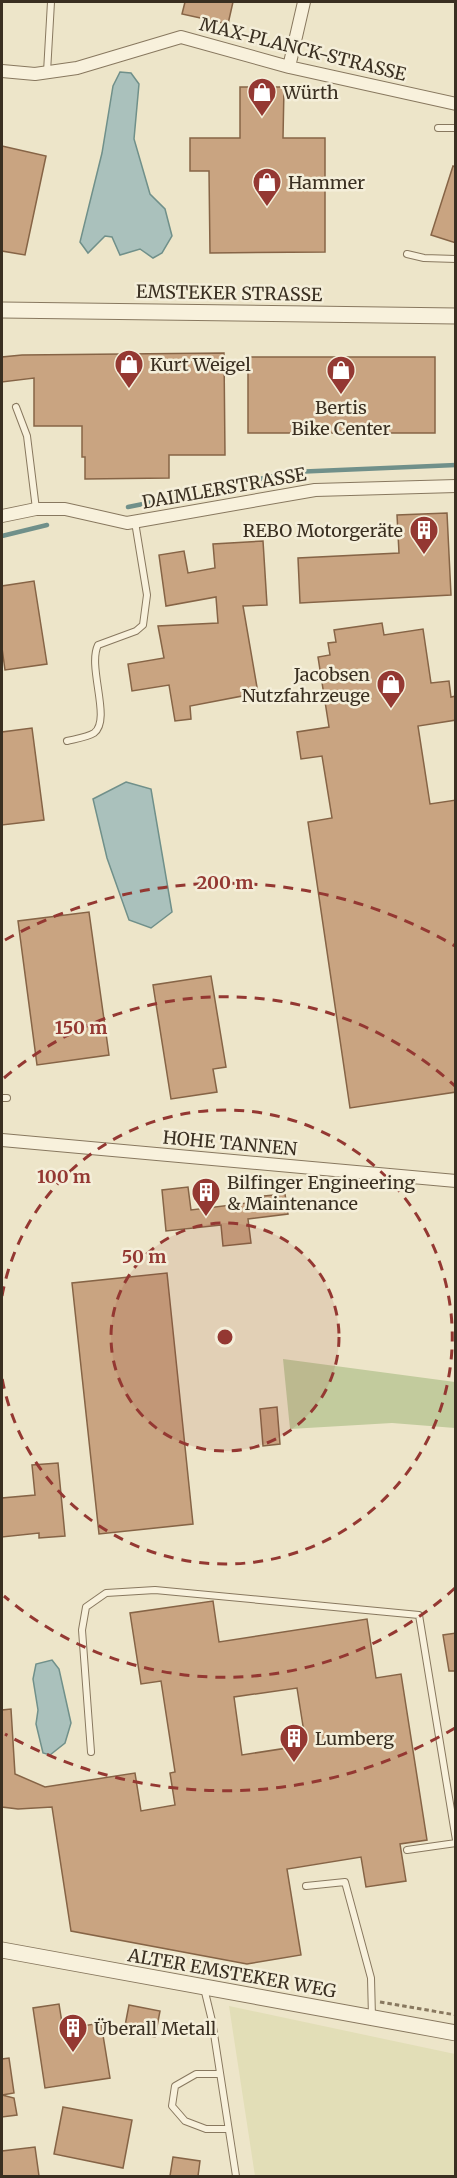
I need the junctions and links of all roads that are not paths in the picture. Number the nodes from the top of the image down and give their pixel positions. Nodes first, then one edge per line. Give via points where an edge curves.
1 (51, 2) edge
2 (304, 2) edge
3 (289, 67) junction
4 (2, 71) edge
5 (47, 73) junction
6 (456, 104) edge
7 (438, 128) dead end
8 (456, 128) edge
9 (407, 254) dead end
10 (456, 259) edge
11 (2, 310) edge
12 (456, 316) edge
13 (16, 407) dead end
14 (456, 486) edge
15 (36, 509) junction
16 (2, 516) edge
17 (135, 522) junction
18 (67, 741) dead end
19 (2, 1140) edge
20 (456, 1181) edge
21 (91, 1752) dead end
22 (454, 1818) edge
23 (456, 1842) edge
24 (407, 1850) dead end
25 (306, 1886) dead end
26 (2, 1950) edge
27 (204, 1988) junction
28 (372, 2018) junction
29 (456, 2033) edge
30 (220, 2074) junction
31 (228, 2129) junction
32 (236, 2176) edge

1 - 5 lane
2 - 3 street
3 - 5 street, MAX-PLANCK-STRASSE via 181,37
3 - 6 street, MAX-PLANCK-STRASSE
4 - 5 street, MAX-PLANCK-STRASSE
7 - 8 lane
9 - 10 lane
11 - 12 street, EMSTEKER STRASSE
13 - 15 lane via 27,436
14 - 17 street, DAIMLERSTRASSE via 315,490
15 - 16 street, DAIMLERSTRASSE
15 - 17 street, DAIMLERSTRASSE via 64,508
17 - 18 lane via 147,596 143,625 98,645 94,652 100,725 94,733
19 - 20 street, HOHE TANNEN
21 - 22 lane via 82,1630 86,1606 106,1593 155,1590 419,1615
22 - 23 lane
23 - 24 lane
25 - 28 lane via 345,1882 371,1978
26 - 27 street, ALTER EMSTEKER WEG
27 - 28 street, ALTER EMSTEKER WEG
27 - 30 lane
28 - 29 street, ALTER EMSTEKER WEG
30 - 31 lane
30 - 31 lane via 196,2074 175,2086 172,2106 185,2121 207,2129
31 - 32 lane

